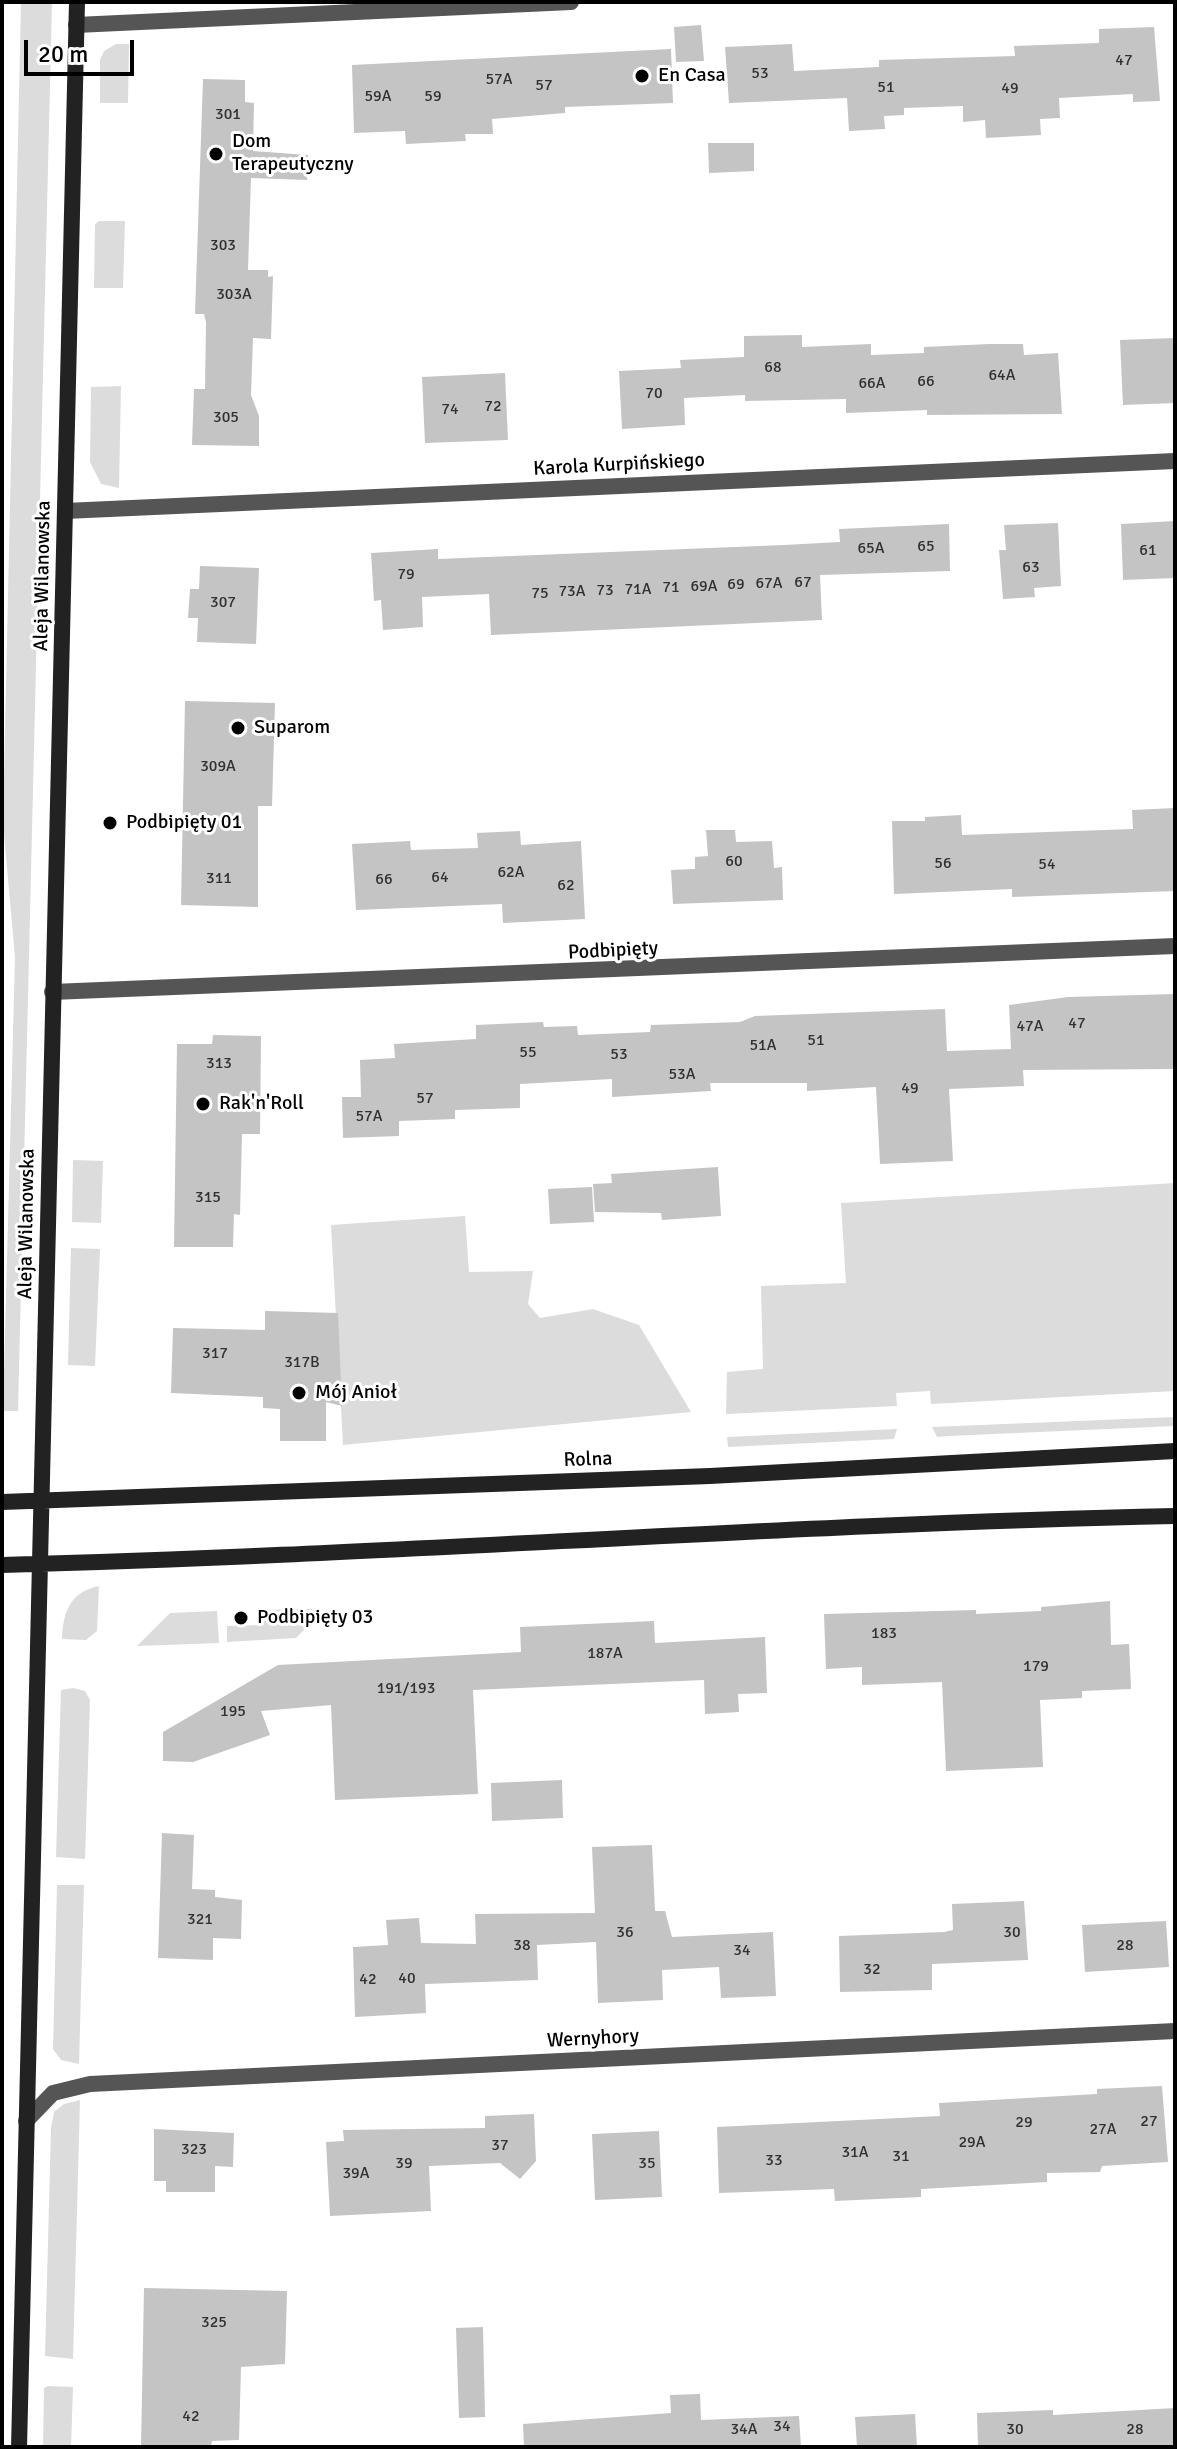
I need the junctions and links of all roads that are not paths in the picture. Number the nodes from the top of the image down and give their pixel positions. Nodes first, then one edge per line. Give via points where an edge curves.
1 (77, 2) edge
2 (571, 2) edge
3 (76, 25) junction
4 (1175, 461) edge
5 (65, 511) junction
6 (1175, 946) edge
7 (52, 992) junction
8 (1175, 1451) edge
9 (42, 1501) junction
10 (2, 1502) edge
11 (1175, 1516) edge
12 (41, 1564) junction
13 (2, 1565) edge
14 (1175, 2031) edge
15 (26, 2121) junction
16 (19, 2447) edge

1 - 3 main road, Aleja Wilanowska
2 - 3 street
3 - 5 main road, Aleja Wilanowska
4 - 5 street, Karola Kurpińskiego
5 - 7 main road, Aleja Wilanowska
6 - 7 street, Podbipięty
7 - 9 main road, Aleja Wilanowska
8 - 9 main road, Rolna via 710,1476
9 - 10 main road, Rolna
9 - 12 main road, Aleja Wilanowska
11 - 12 main road via 970,1520
12 - 13 main road
12 - 15 main road, Aleja Wilanowska
14 - 15 street, Wernyhory via 90,2084 53,2093
15 - 16 main road, Aleja Wilanowska

